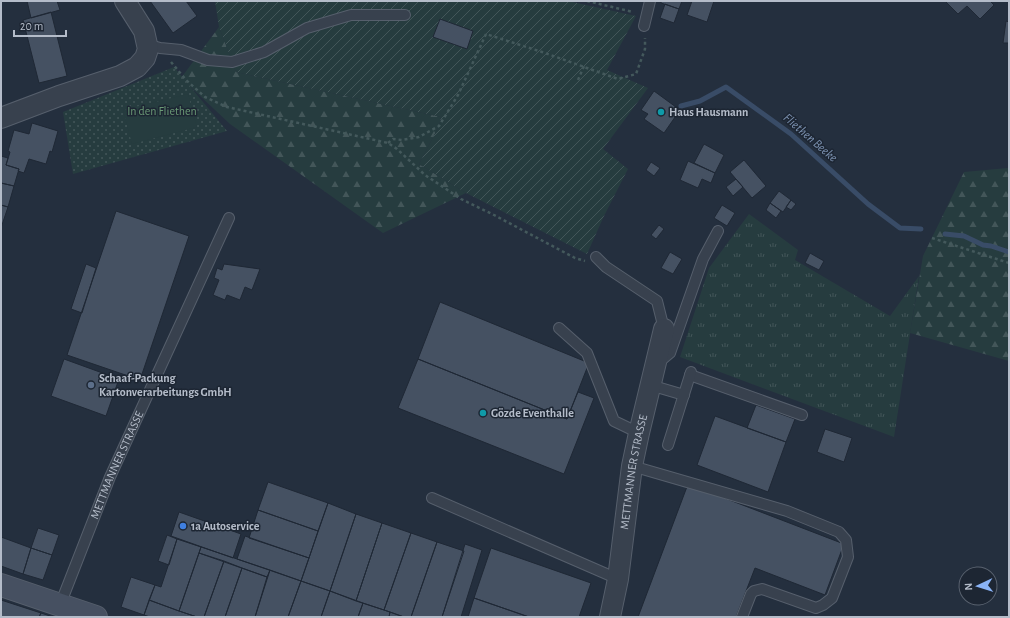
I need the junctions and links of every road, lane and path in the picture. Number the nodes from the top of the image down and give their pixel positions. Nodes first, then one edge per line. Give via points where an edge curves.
1 (125, 1) edge
2 (587, 1) edge
3 (650, 1) edge
4 (405, 16) dead end
5 (645, 20) junction
6 (153, 46) junction
7 (584, 66) junction
8 (578, 80) dead end
9 (1, 118) edge
10 (388, 143) junction
11 (229, 218) dead end
12 (718, 231) dead end
13 (932, 238) dead end
14 (596, 257) joint
15 (1009, 263) edge
16 (559, 328) dead end
17 (664, 329) joint
18 (653, 375) junction
19 (684, 395) junction
20 (802, 415) dead end
21 (639, 433) junction
22 (668, 445) dead end
23 (632, 466) junction
24 (432, 498) dead end
25 (618, 579) junction
26 (1, 585) edge
27 (60, 605) junction
28 (96, 617) edge
29 (610, 617) edge
30 (742, 617) edge

1 - 6 street
2 - 5 path
3 - 5 lane
4 - 6 lane via 351,16 307,28 264,52 232,62 208,60 181,50
5 - 7 path via 645,49 636,74 618,79
6 - 9 street via 148,49 145,58 137,67 120,76
6 - 10 path via 205,98 227,107
7 - 8 path
7 - 10 path via 486,34 458,95 439,126 419,137 393,139
10 - 14 path via 425,175 461,199 575,258 585,261
11 - 27 lane, METTMANNER STRASSE via 110,477
12 - 18 lane via 703,259 670,353
13 - 15 path
14 - 17 lane via 606,267 657,301
16 - 21 lane via 587,353 614,421
17 - 18 street, METTMANNER STRASSE
18 - 19 lane
18 - 21 street, METTMANNER STRASSE
19 - 20 lane via 690,374
19 - 22 lane
21 - 23 street, METTMANNER STRASSE
23 - 25 street, METTMANNER STRASSE
23 - 30 lane via 786,510 839,532 846,540 848,557 832,598 823,606 816,608 762,589 754,590
24 - 25 lane
25 - 29 street, METTMANNER STRASSE
26 - 27 street
27 - 28 street

